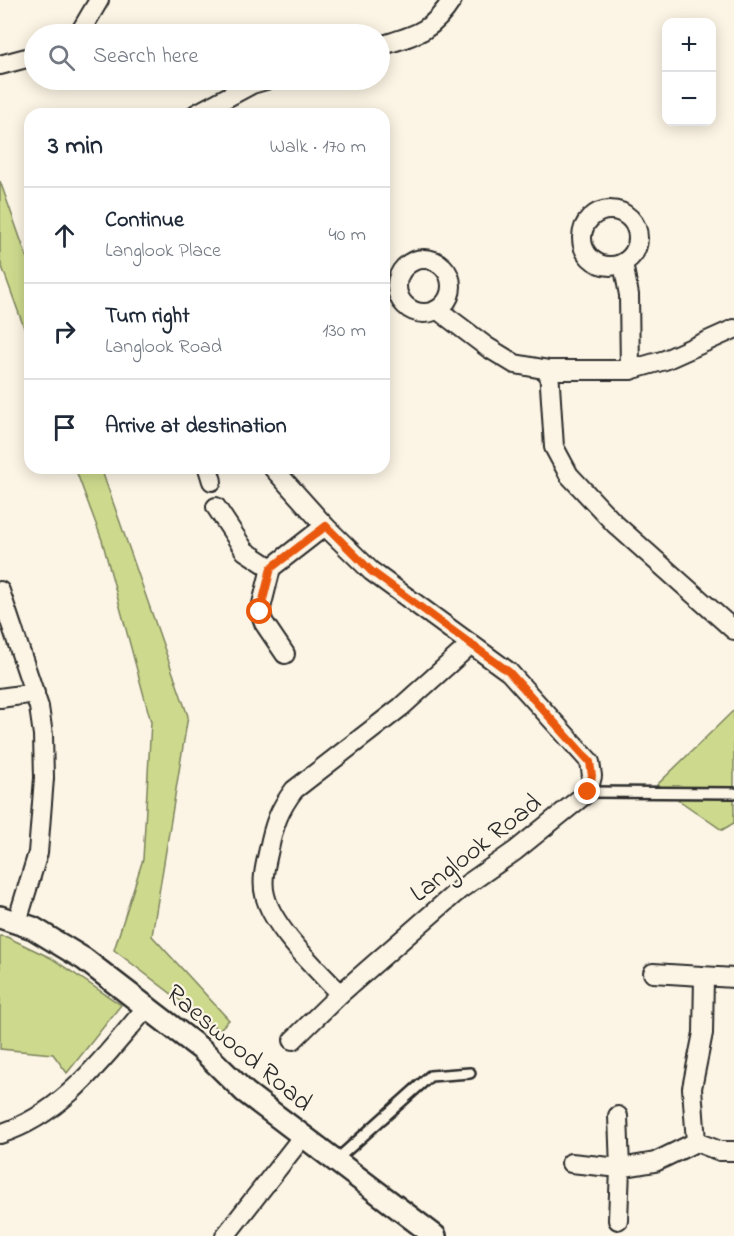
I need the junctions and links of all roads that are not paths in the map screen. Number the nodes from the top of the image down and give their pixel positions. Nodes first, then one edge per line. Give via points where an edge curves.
1 (99, 0) edge
2 (452, 0) edge
3 (85, 24) edge
4 (390, 43) edge
5 (24, 59) edge
6 (0, 65) edge
7 (241, 90) edge
8 (207, 108) edge
9 (623, 263) dead end
10 (438, 310) dead end
11 (734, 328) edge
12 (549, 370) junction
13 (630, 370) junction
14 (278, 474) edge
15 (216, 507) dead end
16 (326, 526) junction
17 (271, 568) junction
18 (0, 591) edge
19 (734, 630) edge
20 (471, 644) junction
21 (285, 654) dead end
22 (35, 693) junction
23 (0, 698) edge
24 (588, 792) junction
25 (734, 793) edge
26 (8, 920) edge
27 (653, 973) dead end
28 (704, 977) junction
29 (734, 978) edge
30 (340, 994) junction
31 (148, 1006) junction
32 (293, 1040) dead end
33 (470, 1073) dead end
34 (618, 1116) dead end
35 (0, 1134) edge
36 (303, 1136) junction
37 (696, 1142) junction
38 (734, 1151) edge
39 (334, 1161) junction
40 (571, 1163) dead end
41 (620, 1168) junction
42 (618, 1220) dead end
43 (225, 1236) edge
44 (435, 1236) edge

1 - 3 street
2 - 4 street via 440,18 418,34
5 - 6 street
7 - 8 street
9 - 13 street via 629,295
10 - 12 street via 515,364
11 - 13 street via 665,360
12 - 13 street
12 - 19 street via 554,447 569,475 615,524
14 - 16 street
15 - 17 street via 245,551
16 - 17 street
16 - 20 street via 371,571
17 - 21 street via 260,612
18 - 22 street
20 - 24 street via 509,672 590,762
20 - 30 street via 401,707 294,790 274,825 264,871 264,894 292,941
22 - 23 street
22 - 26 street via 43,735 38,853
24 - 25 lane
24 - 30 street, Langlook Road via 459,890
26 - 31 street, Raeswood Road via 51,937
27 - 28 street
28 - 29 street
28 - 37 street via 702,1033 692,1088
30 - 32 street, Langlook Road
31 - 35 street via 74,1092 20,1128
31 - 36 street, Raeswood Road via 245,1092
33 - 39 lane via 430,1076
34 - 41 street
36 - 39 street, Raeswood Road
36 - 43 street
37 - 38 street via 720,1151
37 - 41 street via 655,1162
39 - 44 street, Raeswood Road
40 - 41 street
41 - 42 street

